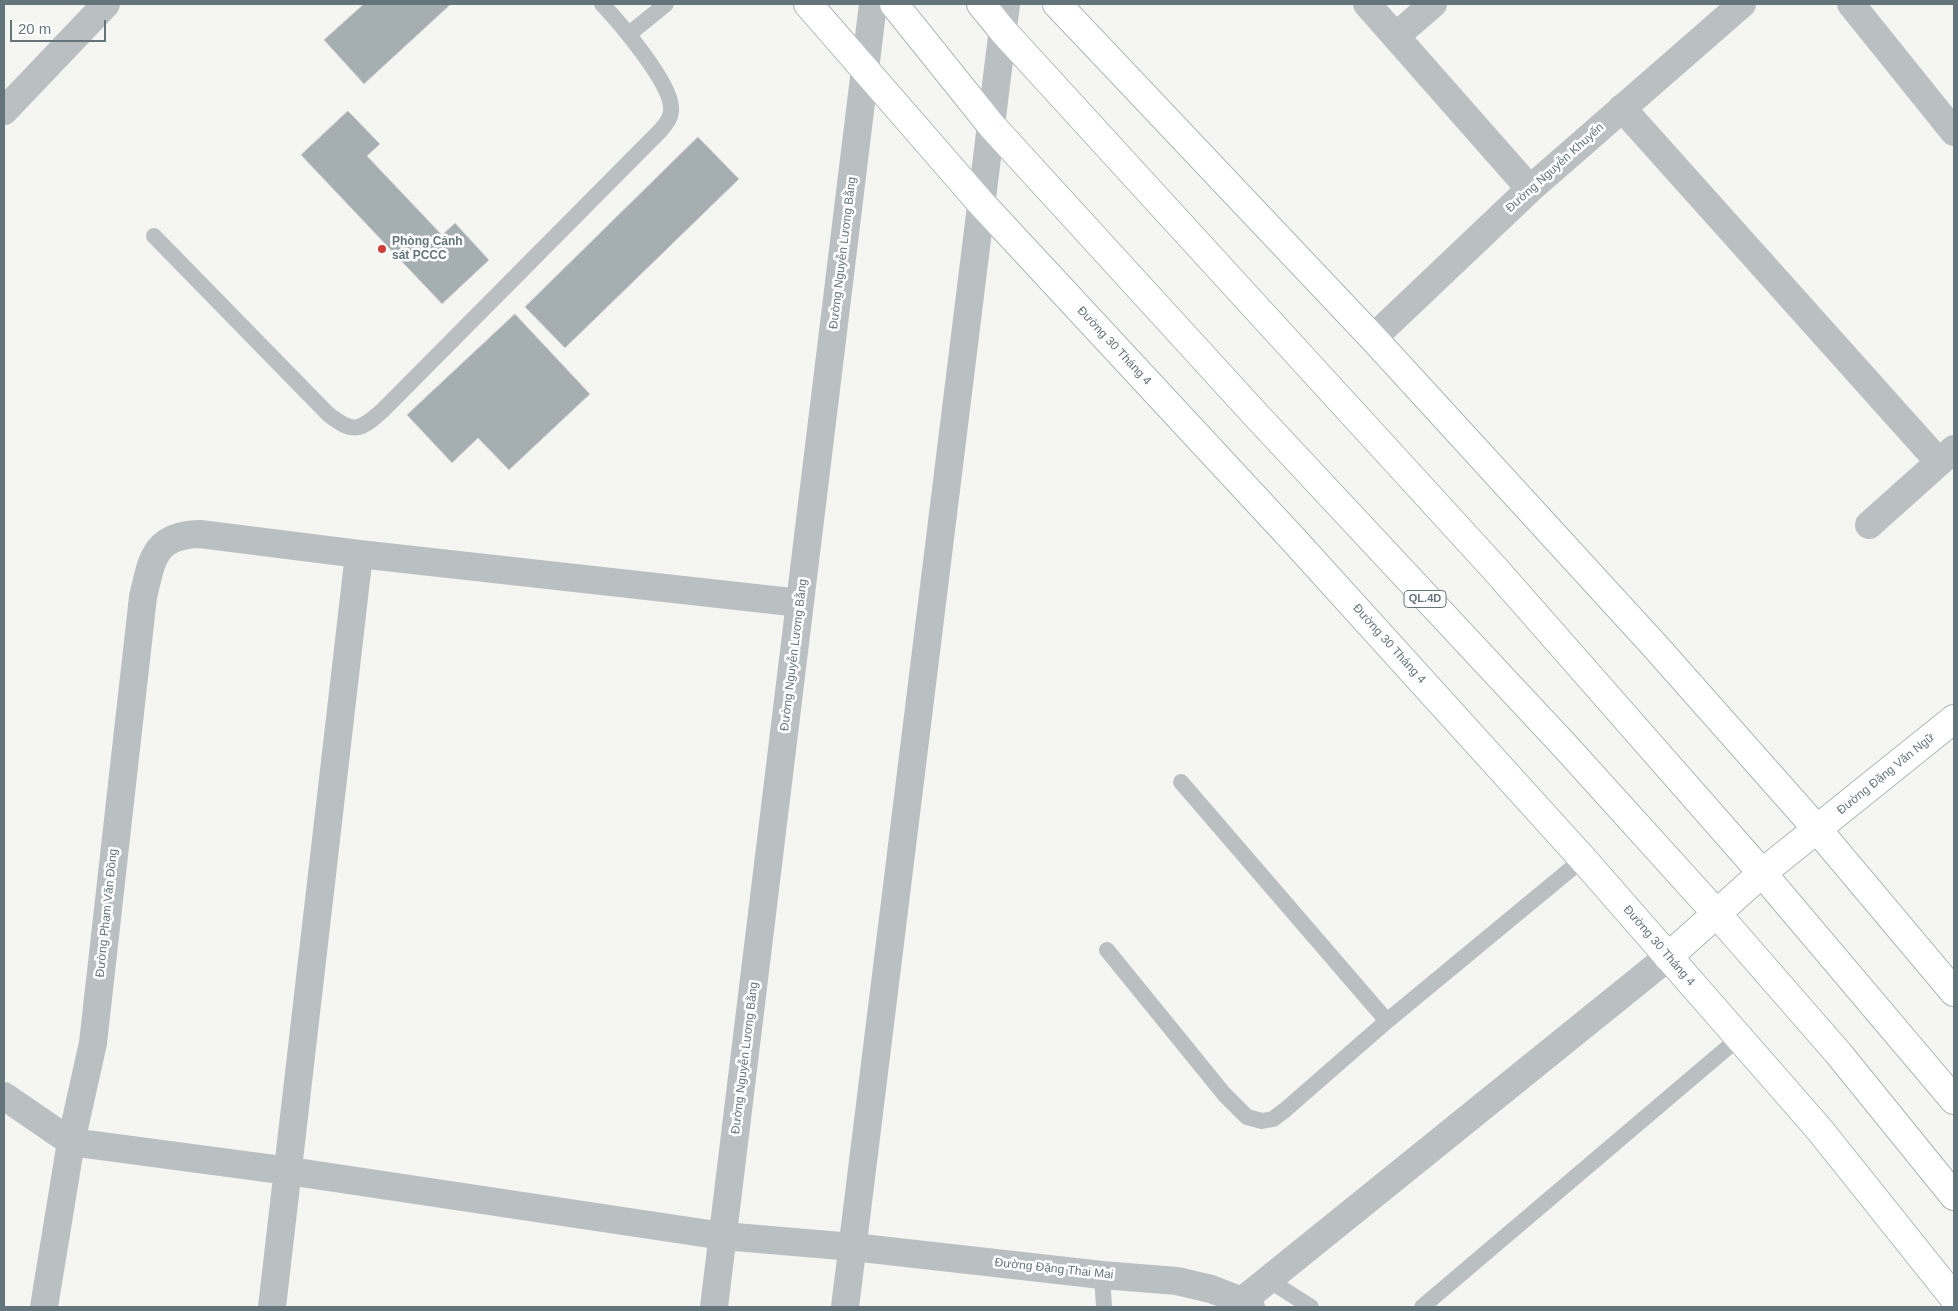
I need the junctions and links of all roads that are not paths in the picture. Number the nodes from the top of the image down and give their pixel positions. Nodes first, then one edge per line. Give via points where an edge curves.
1 (106, 4) edge
2 (602, 4) edge
3 (666, 4) edge
4 (808, 4) edge
5 (873, 4) edge
6 (894, 4) edge
7 (981, 4) edge
8 (1006, 4) edge
9 (1057, 4) edge
10 (1367, 4) edge
11 (1433, 4) edge
12 (1742, 4) edge
13 (1851, 4) edge
14 (1002, 31) junction
15 (629, 34) junction
16 (1396, 36) junction
17 (865, 68) junction
18 (1622, 108) junction
19 (4, 111) edge
20 (991, 125) junction
21 (1954, 132) edge
22 (1530, 189) junction
23 (981, 203) junction
24 (154, 236) dead end
25 (1373, 338) junction
26 (1947, 455) edge
27 (1870, 525) dead end
28 (359, 554) junction
29 (800, 602) junction
30 (1954, 719) edge
31 (1181, 782) dead end
32 (1817, 829) junction
33 (1583, 859) junction
34 (1762, 873) junction
35 (1717, 914) junction
36 (1108, 950) dead end
37 (1668, 957) junction
38 (1954, 992) edge
39 (1386, 1021) junction
40 (1740, 1037) junction
41 (4, 1096) edge
42 (1954, 1100) edge
43 (72, 1142) junction
44 (289, 1171) junction
45 (1954, 1196) edge
46 (723, 1236) junction
47 (853, 1247) junction
48 (1102, 1275) junction
49 (1267, 1279) junction
50 (1954, 1298) edge
51 (1246, 1304) edge
52 (1954, 1304) edge
53 (44, 1307) edge
54 (272, 1307) edge
55 (714, 1307) edge
56 (845, 1307) edge
57 (1104, 1307) edge
58 (1311, 1307) edge
59 (1422, 1307) edge
60 (1949, 1307) edge

1 - 19 street
2 - 15 lane
3 - 15 lane
4 - 17 main road, Đường 30 Tháng 4
5 - 17 street, Đường Nguyễn Lương Bằng
6 - 20 main road, QL.4D
7 - 14 main road
8 - 14 street
9 - 25 main road
10 - 16 street
11 - 16 street
12 - 18 street, Đường Nguyễn Khuyến
13 - 21 street
14 - 20 street
14 - 34 main road via 1489,562
15 - 24 lane via 667,91 671,107 668,120 383,410 361,426 341,425 328,414
16 - 22 street
17 - 23 main road, Đường 30 Tháng 4
17 - 29 street, Đường Nguyễn Lương Bằng
18 - 22 street, Đường Nguyễn Khuyến
18 - 26 street
20 - 23 street
20 - 35 main road, QL.4D
22 - 25 street, Đường Nguyễn Khuyến
23 - 33 main road, Đường 30 Tháng 4 via 1292,538
23 - 47 street
25 - 32 main road via 1655,646
26 - 27 street
28 - 29 street
28 - 43 street, Đường Phạm Văn Đồng via 184,534 169,540 152,560 143,597 93,1044
28 - 44 street
29 - 46 street, Đường Nguyễn Lương Bằng
30 - 32 main road, Đường Đặng Văn Ngữ
31 - 39 lane
32 - 34 main road, Đường Đặng Văn Ngữ
32 - 38 main road
33 - 37 main road, Đường 30 Tháng 4
33 - 39 lane
34 - 35 main road, Đường Đặng Văn Ngữ
34 - 42 main road
35 - 37 main road, Đường Đặng Văn Ngữ
35 - 45 main road, QL.4D via 1839,1054
36 - 39 lane via 1224,1094 1247,1117 1262,1121 1273,1119 1285,1110
37 - 40 main road, Đường 30 Tháng 4
37 - 49 street
40 - 50 main road, Đường 30 Tháng 4 via 1831,1144
40 - 59 lane
41 - 43 street
43 - 44 street, Đường Đặng Thai Mai
43 - 53 street, Đường Phạm Văn Đồng
44 - 46 street, Đường Đặng Thai Mai
44 - 54 street
46 - 47 street, Đường Đặng Thai Mai
46 - 55 street, Đường Nguyễn Lương Bằng
47 - 48 street, Đường Đặng Thai Mai
47 - 56 street
48 - 51 street, Đường Đặng Thai Mai via 1177,1281 1211,1289
48 - 57 lane
49 - 51 street
49 - 58 lane
52 - 60 street

